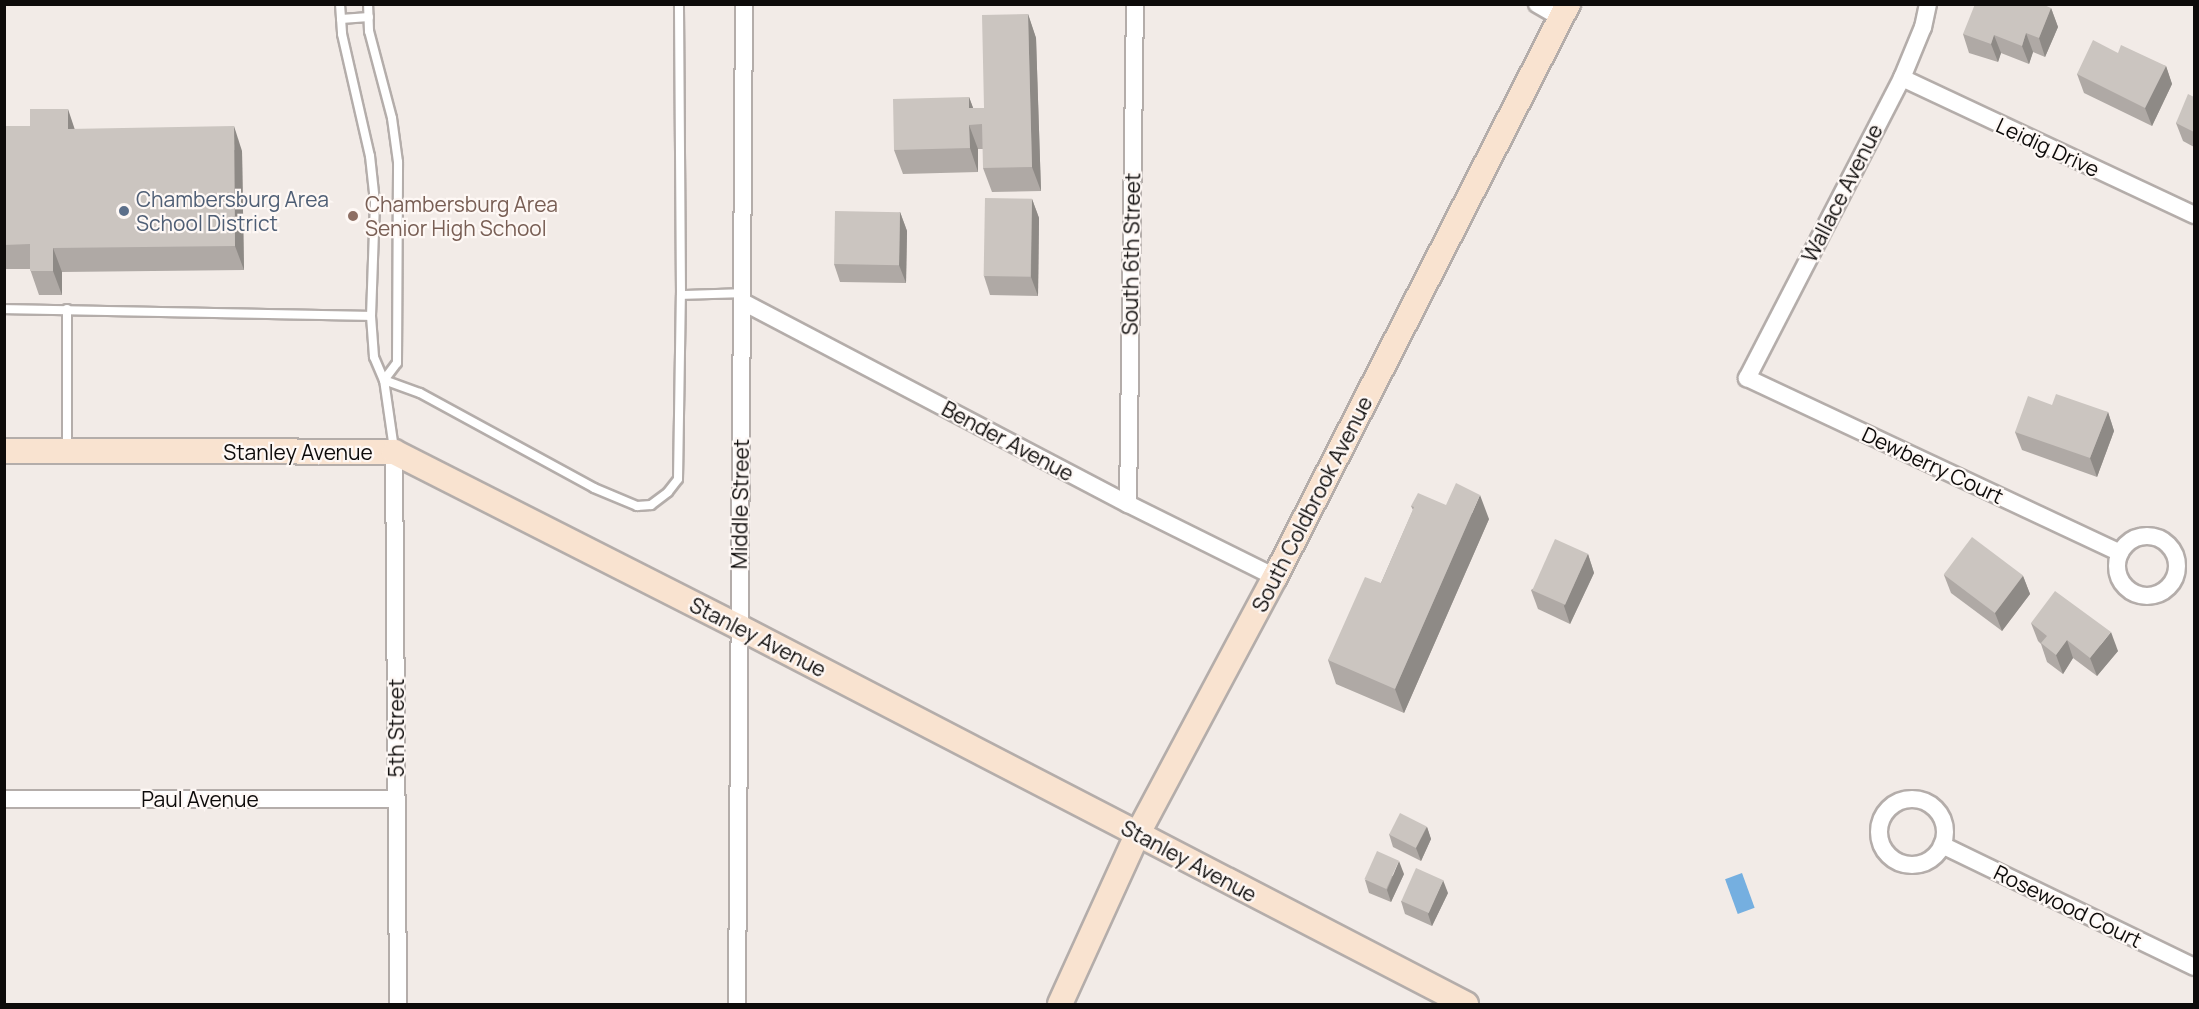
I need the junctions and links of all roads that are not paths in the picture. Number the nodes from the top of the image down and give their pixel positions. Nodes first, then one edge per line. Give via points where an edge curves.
1 (340, 4) edge
2 (368, 4) edge
3 (679, 4) edge
4 (744, 4) edge
5 (1135, 4) edge
6 (1537, 4) edge
7 (1928, 4) edge
8 (1564, 11) edge
9 (369, 17) junction
10 (341, 19) junction
11 (1902, 78) junction
12 (2194, 215) edge
13 (681, 294) junction
14 (743, 297) junction
15 (4, 309) edge
16 (67, 309) junction
17 (372, 316) junction
18 (1747, 378) joint
19 (384, 380) junction
20 (4, 451) edge
21 (67, 451) junction
22 (394, 452) junction
23 (1128, 504) junction
24 (2120, 552) dead end
25 (1275, 577) junction
26 (739, 627) junction
27 (4, 799) edge
28 (396, 799) junction
29 (1137, 835) junction
30 (1942, 845) junction
31 (2194, 967) edge
32 (1432, 998) edge
33 (398, 1005) edge
34 (737, 1005) edge
35 (1060, 1005) edge
36 (1466, 1005) edge

1 - 10 lane
2 - 9 lane
3 - 13 lane
4 - 14 street, Middle Street
5 - 23 street, South 6th Street
6 - 8 street
7 - 11 street, Wallace Avenue
8 - 25 street, South Coldbrook Avenue
9 - 10 lane
9 - 19 lane via 398,162 397,363
10 - 17 lane via 370,156 375,202
11 - 12 street, Leidig Drive
11 - 18 street, Wallace Avenue
13 - 14 lane
13 - 19 lane via 678,479 651,505 637,506 594,488 420,393
14 - 23 street, Bender Avenue
14 - 26 street, Middle Street
15 - 16 lane
16 - 17 lane
16 - 21 lane
17 - 19 lane via 374,357
18 - 24 street, Dewberry Court
19 - 22 lane
20 - 21 street, Stanley Avenue
21 - 22 street, Stanley Avenue
22 - 26 street, Stanley Avenue
22 - 28 street, 5th Street
23 - 25 street, Bender Avenue
25 - 29 street, South Coldbrook Avenue
26 - 29 street, Stanley Avenue
26 - 34 street, Middle Street
27 - 28 street, Paul Avenue
28 - 33 street, 5th Street
29 - 32 street, Stanley Avenue
29 - 35 street, South Coldbrook Avenue
30 - 30 street via 1943,820 1926,801 1900,800 1881,818 1881,843 1898,862 1923,863 1935,856
30 - 31 street, Rosewood Court
32 - 36 street, Stanley Avenue

